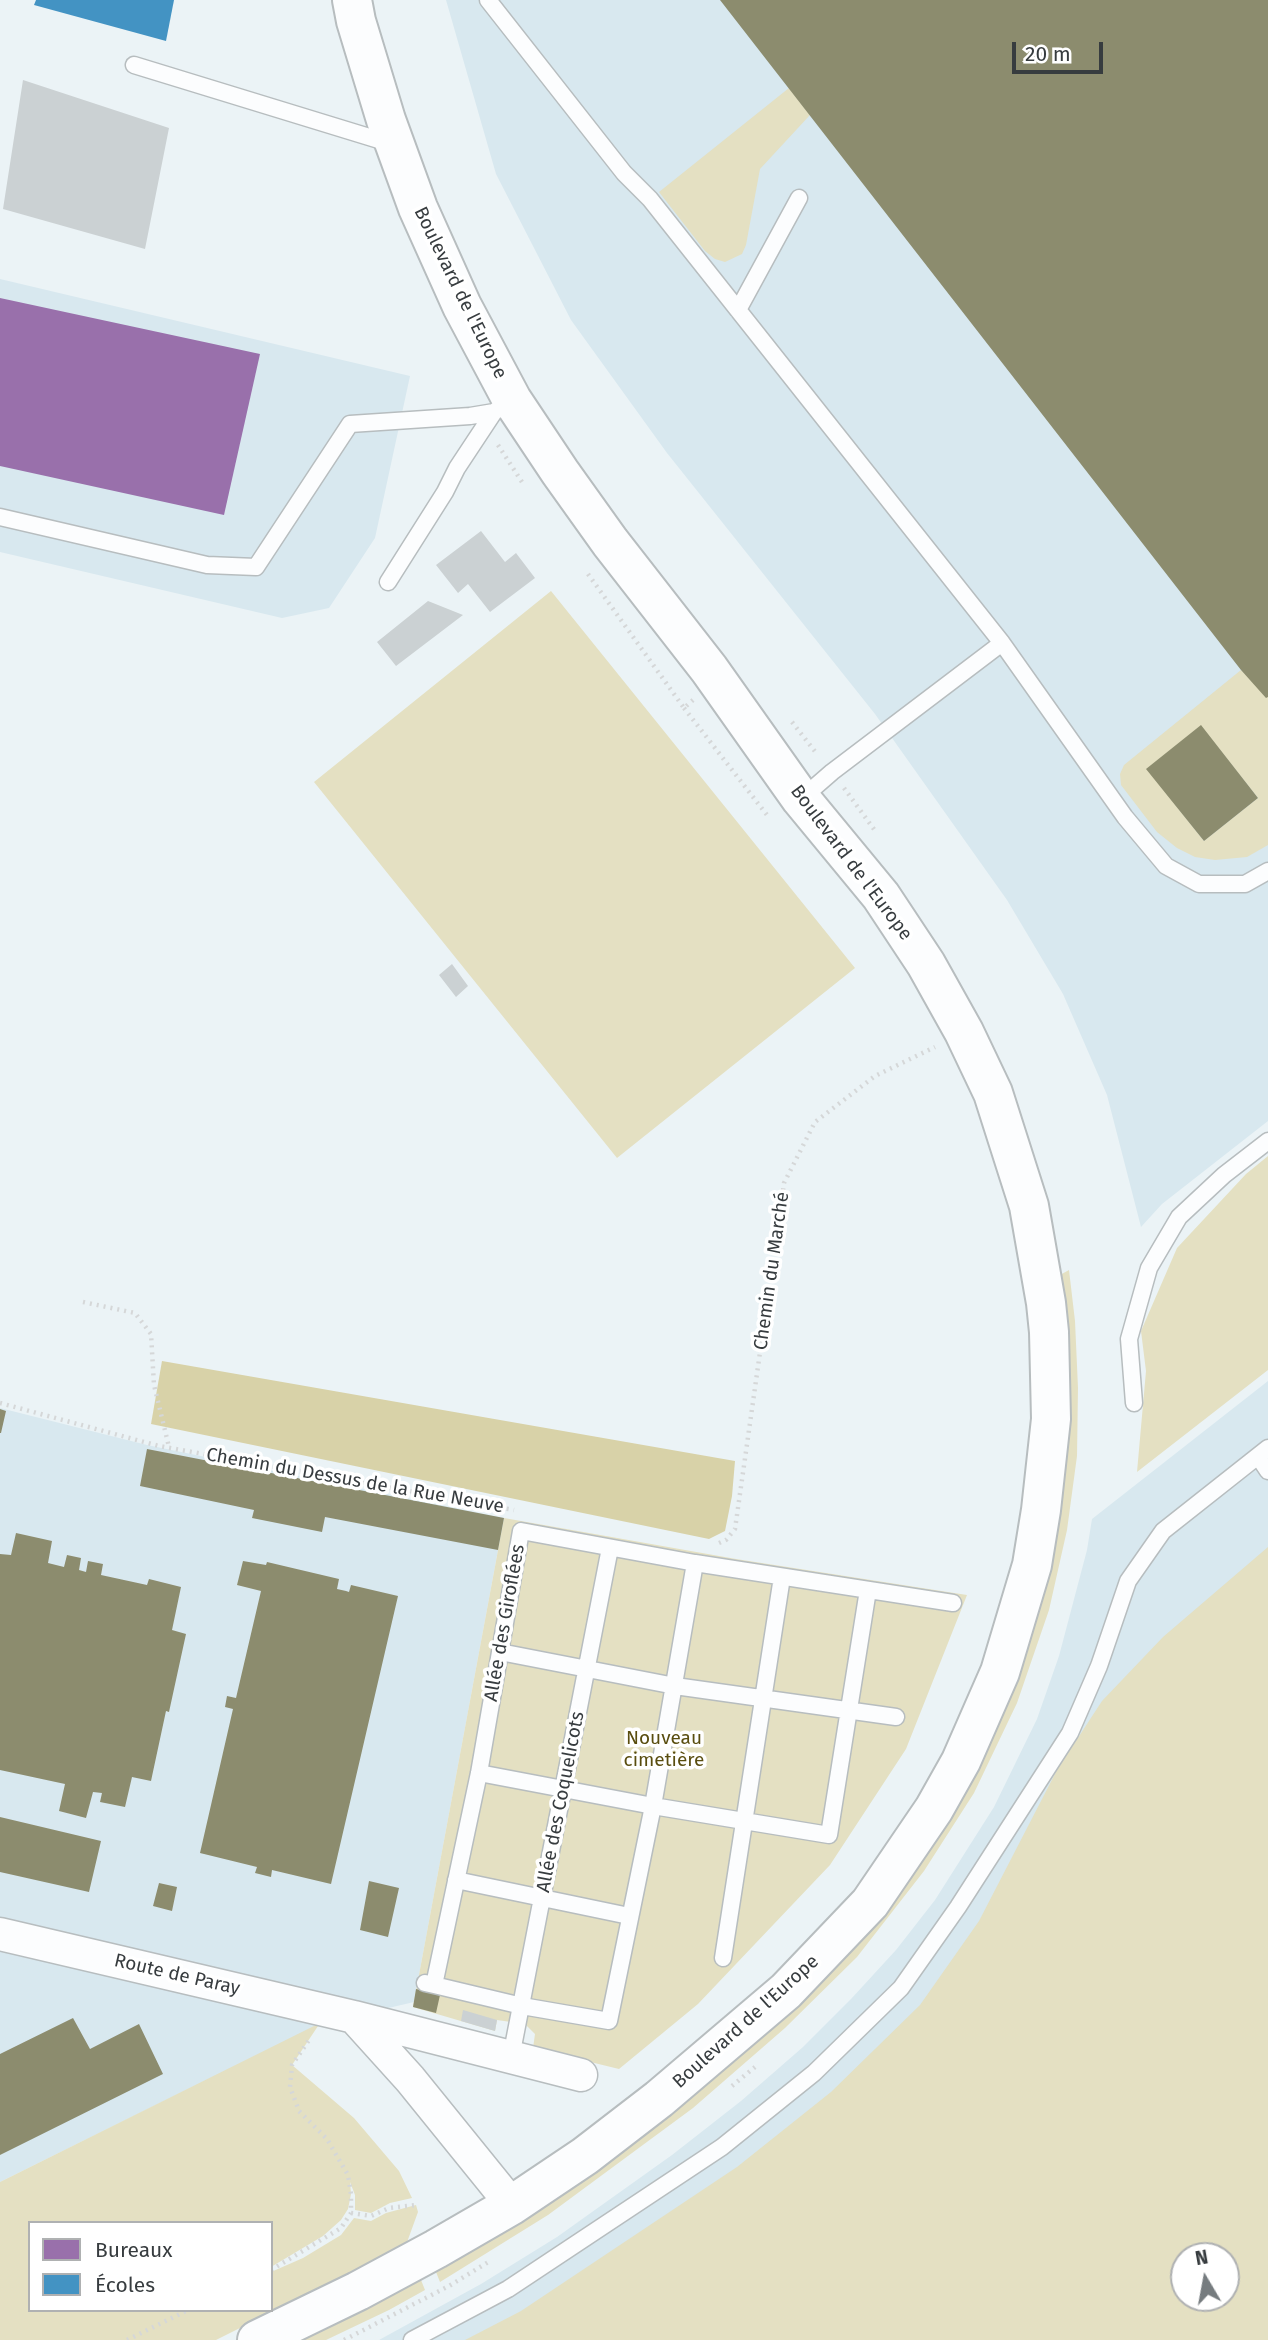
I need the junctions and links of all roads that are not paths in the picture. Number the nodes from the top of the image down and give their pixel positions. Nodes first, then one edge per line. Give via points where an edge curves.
1 (352, 0) edge
2 (488, 0) edge
3 (134, 65) dead end
4 (395, 145) junction
5 (799, 198) dead end
6 (738, 310) junction
7 (503, 406) junction
8 (0, 517) edge
9 (388, 582) dead end
10 (1002, 643) junction
11 (801, 799) junction
12 (1268, 871) edge
13 (1268, 1141) edge
14 (1134, 1403) dead end
15 (1263, 1452) edge
16 (1268, 1471) edge
17 (610, 1548) junction
18 (695, 1563) junction
19 (782, 1577) junction
20 (868, 1590) junction
21 (953, 1603) dead end
22 (500, 1652) junction
23 (586, 1670) junction
24 (675, 1686) junction
25 (763, 1699) junction
26 (849, 1710) junction
27 (896, 1717) dead end
28 (479, 1773) junction
29 (564, 1788) junction
30 (653, 1806) junction
31 (745, 1821) junction
32 (456, 1880) junction
33 (542, 1898) junction
34 (629, 1916) junction
35 (0, 1934) edge
36 (723, 1958) dead end
37 (522, 2006) junction
38 (354, 2017) junction
39 (511, 2057) junction
40 (581, 2075) dead end
41 (512, 2205) junction
42 (257, 2340) edge
43 (412, 2340) edge

1 - 4 main road, Boulevard de l'Europe
2 - 6 lane
3 - 4 lane
4 - 7 main road, Boulevard de l'Europe
5 - 6 lane
6 - 10 lane
7 - 8 lane via 351,424 256,567 207,565
7 - 9 lane via 457,468
7 - 11 main road, Boulevard de l'Europe via 709,669
10 - 11 lane
10 - 12 lane via 1125,817 1166,866 1199,884 1245,884
11 - 41 main road, Boulevard de l'Europe via 881,896 926,964 992,1093 1029,1206 1049,1332 1051,1419 1032,1565 1000,1672 961,1761 870,1903 786,1991 659,2099
13 - 14 lane via 1179,1217 1149,1268 1129,1339
15 - 16 lane
15 - 43 lane via 1163,1531 1128,1581 1070,1733 901,1988 814,2073 722,2147 508,2289
17 - 18 lane, Allée des Giroflées
17 - 22 lane, Allée des Giroflées via 521,1531
17 - 23 lane, Allée des Coquelicots
18 - 19 lane
18 - 24 lane, Allée des Giroflées
19 - 20 lane
19 - 25 lane
20 - 21 lane
20 - 26 lane
22 - 23 lane
22 - 28 lane, Allée des Giroflées
23 - 24 lane
23 - 29 lane, Allée des Coquelicots
24 - 25 lane
24 - 30 lane, Allée des Giroflées
25 - 26 lane
25 - 31 lane
26 - 27 lane
26 - 31 lane via 830,1835
28 - 29 lane
28 - 32 lane, Allée des Giroflées
29 - 30 lane
29 - 33 lane, Allée des Coquelicots
30 - 31 lane
30 - 34 lane, Allée des Giroflées
31 - 36 lane
32 - 33 lane
32 - 37 lane, Allée des Giroflées via 430,1984
33 - 34 lane
33 - 37 lane, Allée des Coquelicots
34 - 37 lane, Allée des Giroflées via 609,2021
35 - 38 street, Route de Paray
37 - 39 lane, Allée des Coquelicots
38 - 39 street, Route de Paray
38 - 41 street
39 - 40 street, Route de Paray
41 - 42 main road, Boulevard de l'Europe via 358,2291

